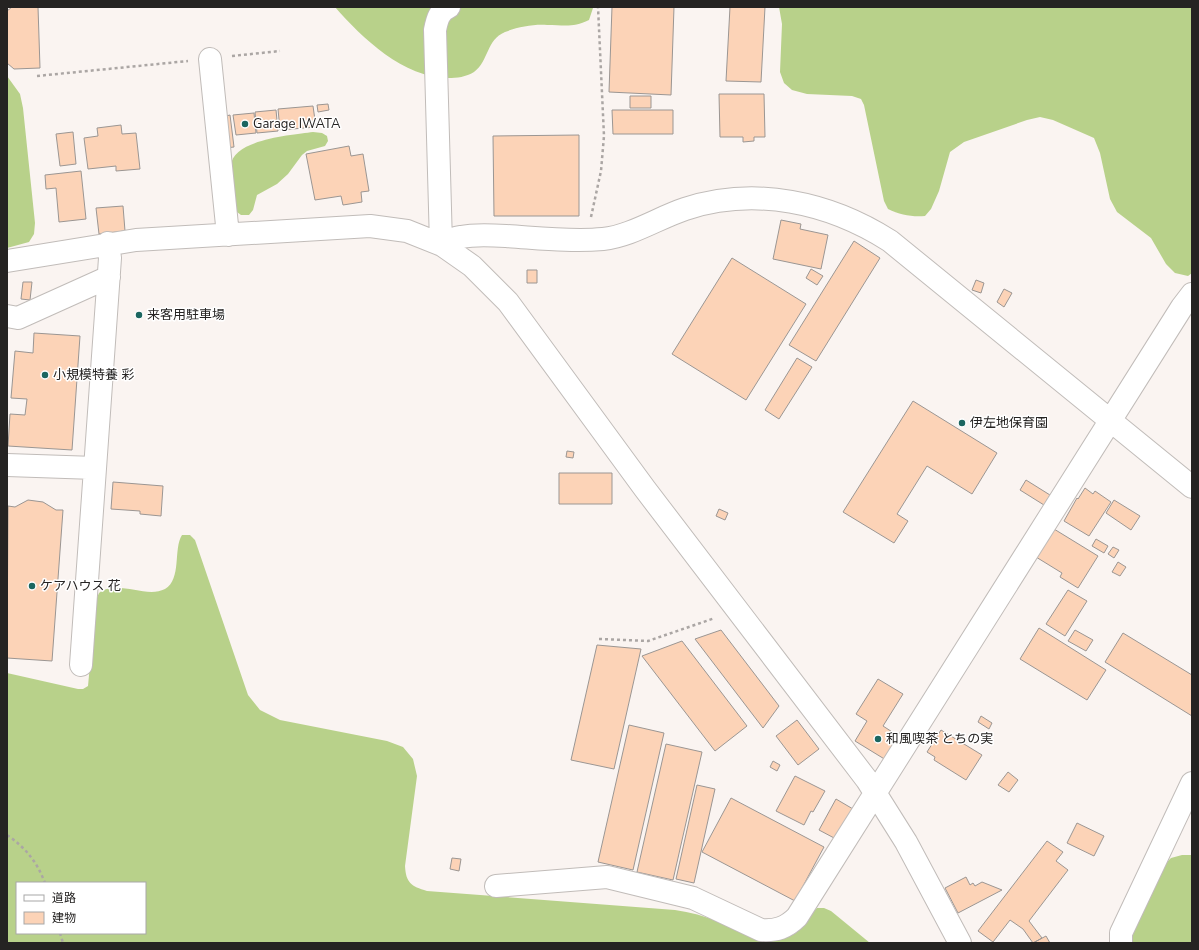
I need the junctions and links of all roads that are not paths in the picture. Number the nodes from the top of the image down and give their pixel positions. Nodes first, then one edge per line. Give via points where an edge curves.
1 (449, 7) edge
2 (210, 59) road end
3 (228, 234) junction
4 (108, 243) junction
5 (440, 244) junction
6 (7, 261) edge
7 (109, 278) junction
8 (1192, 294) edge
9 (7, 316) edge
10 (1110, 421) junction
11 (7, 465) edge
12 (95, 468) junction
13 (1192, 487) edge
14 (81, 665) dead end
15 (1192, 783) edge
16 (876, 794) junction
17 (496, 886) dead end
18 (960, 943) edge
19 (1121, 943) edge

1 - 5 street via 437,18 436,30
2 - 3 street
3 - 4 street
3 - 5 street via 370,226 407,231
4 - 6 street
4 - 7 street
5 - 10 street via 460,237 481,235 604,239 685,209 732,200 780,200 826,210 870,228 890,241
5 - 16 street via 472,266 508,302 644,489
7 - 9 street via 18,318
7 - 12 street
8 - 10 street
10 - 13 street
10 - 16 street
11 - 12 street
12 - 14 street
15 - 19 street via 1121,933
16 - 17 street via 797,917 781,929 761,930 693,898 607,877
16 - 18 street via 909,847

